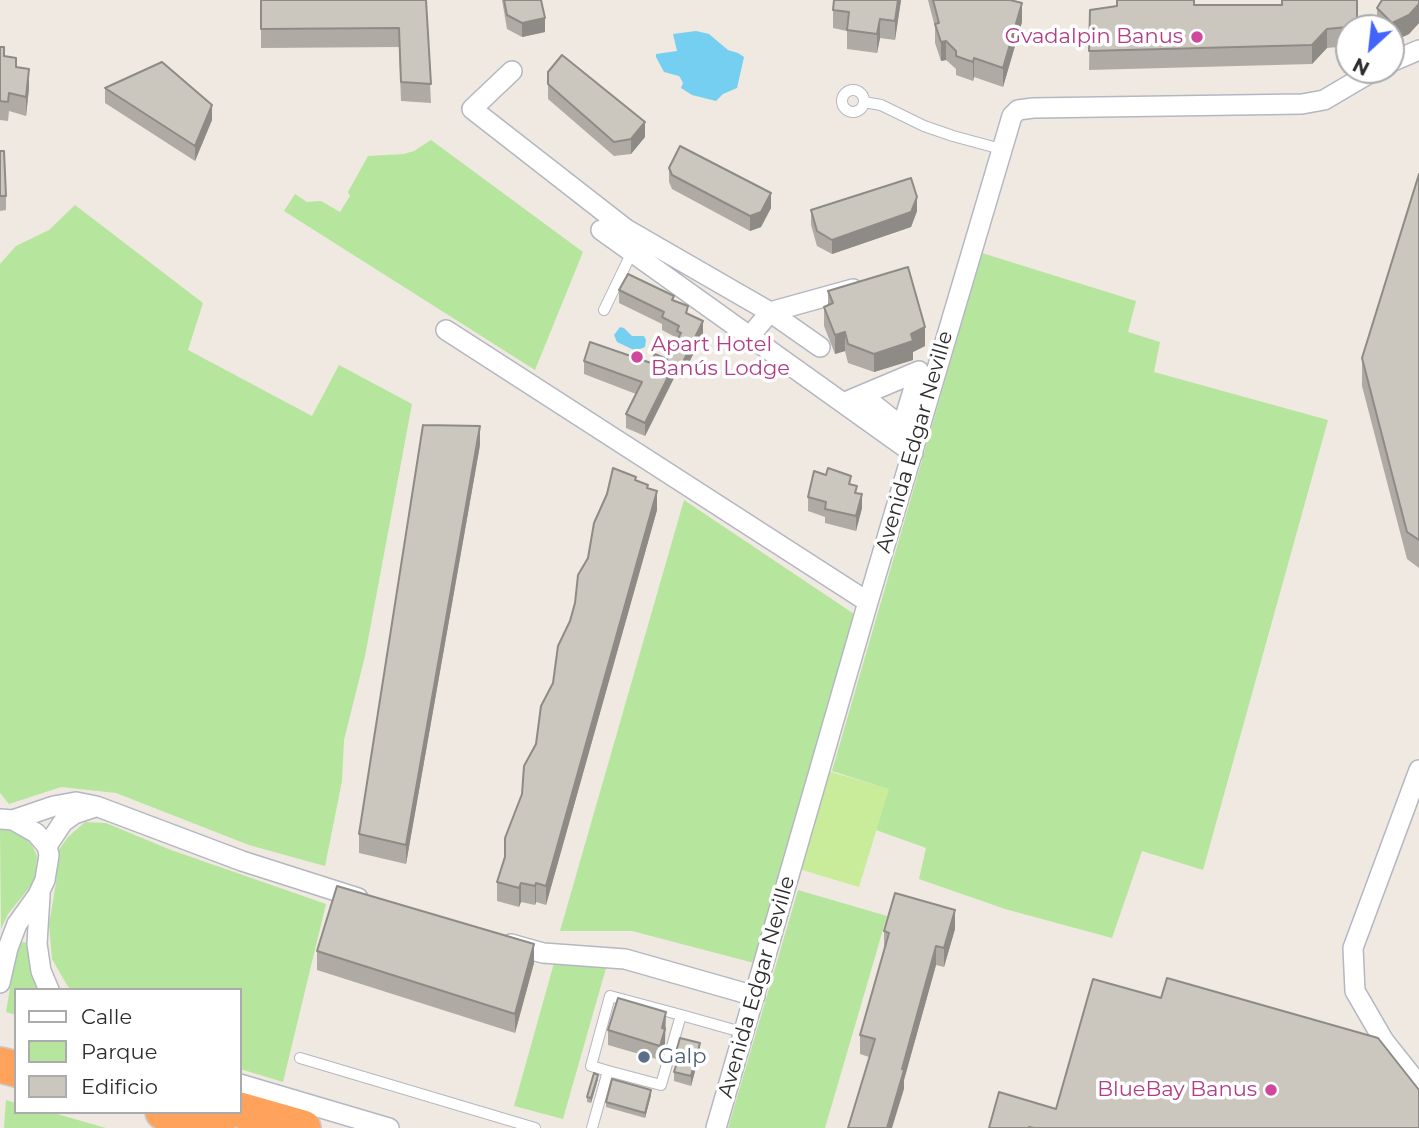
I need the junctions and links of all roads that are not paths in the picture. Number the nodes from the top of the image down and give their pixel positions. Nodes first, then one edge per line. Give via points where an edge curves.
1 (512, 71) dead end
2 (1351, 84) edge
3 (864, 102) dead end
4 (1001, 149) junction
5 (601, 230) dead end
6 (632, 252) junction
7 (868, 284) edge
8 (604, 310) dead end
9 (770, 312) junction
10 (446, 330) dead end
11 (750, 337) junction
12 (820, 347) dead end
13 (862, 395) dead end
14 (843, 403) junction
15 (913, 453) junction
16 (868, 602) junction
17 (1419, 770) edge
18 (96, 806) junction
19 (7, 820) edge
20 (47, 846) junction
21 (41, 888) junction
22 (377, 904) edge
23 (492, 938) edge
24 (0, 983) edge
25 (49, 988) edge
26 (755, 996) junction
27 (681, 1015) junction
28 (745, 1033) junction
29 (300, 1058) dead end
30 (608, 1071) junction
31 (242, 1085) edge
32 (1419, 1085) edge
33 (242, 1111) edge
34 (170, 1114) edge
35 (217, 1128) edge
36 (303, 1128) edge
37 (389, 1128) edge
38 (534, 1128) edge
39 (592, 1128) edge
40 (716, 1128) edge

1 - 9 street via 472,109 626,229
2 - 4 street, Avenida Edgar Neville via 1324,100 1303,104 1018,110
3 - 4 lane
4 - 15 street, Avenida Edgar Neville
5 - 6 street
6 - 8 lane
6 - 11 street
7 - 9 street
9 - 11 street
9 - 12 street
10 - 16 street
11 - 14 street
13 - 14 street
14 - 15 street
15 - 16 street, Avenida Edgar Neville
16 - 26 street, Avenida Edgar Neville
17 - 32 street via 1353,948 1355,991 1384,1041
18 - 19 street via 76,802
18 - 20 street via 63,822
18 - 22 street via 242,861
19 - 20 street via 36,833
20 - 21 street via 48,871
21 - 24 street via 17,924
21 - 25 street via 37,944
23 - 26 street via 543,953 625,959
26 - 28 street, Avenida Edgar Neville
27 - 28 lane
27 - 30 lane via 661,1085
27 - 30 lane via 610,996 591,1066
28 - 40 street, Avenida Edgar Neville
29 - 38 lane
30 - 39 lane
31 - 37 street
33 - 36 highway
34 - 35 highway

